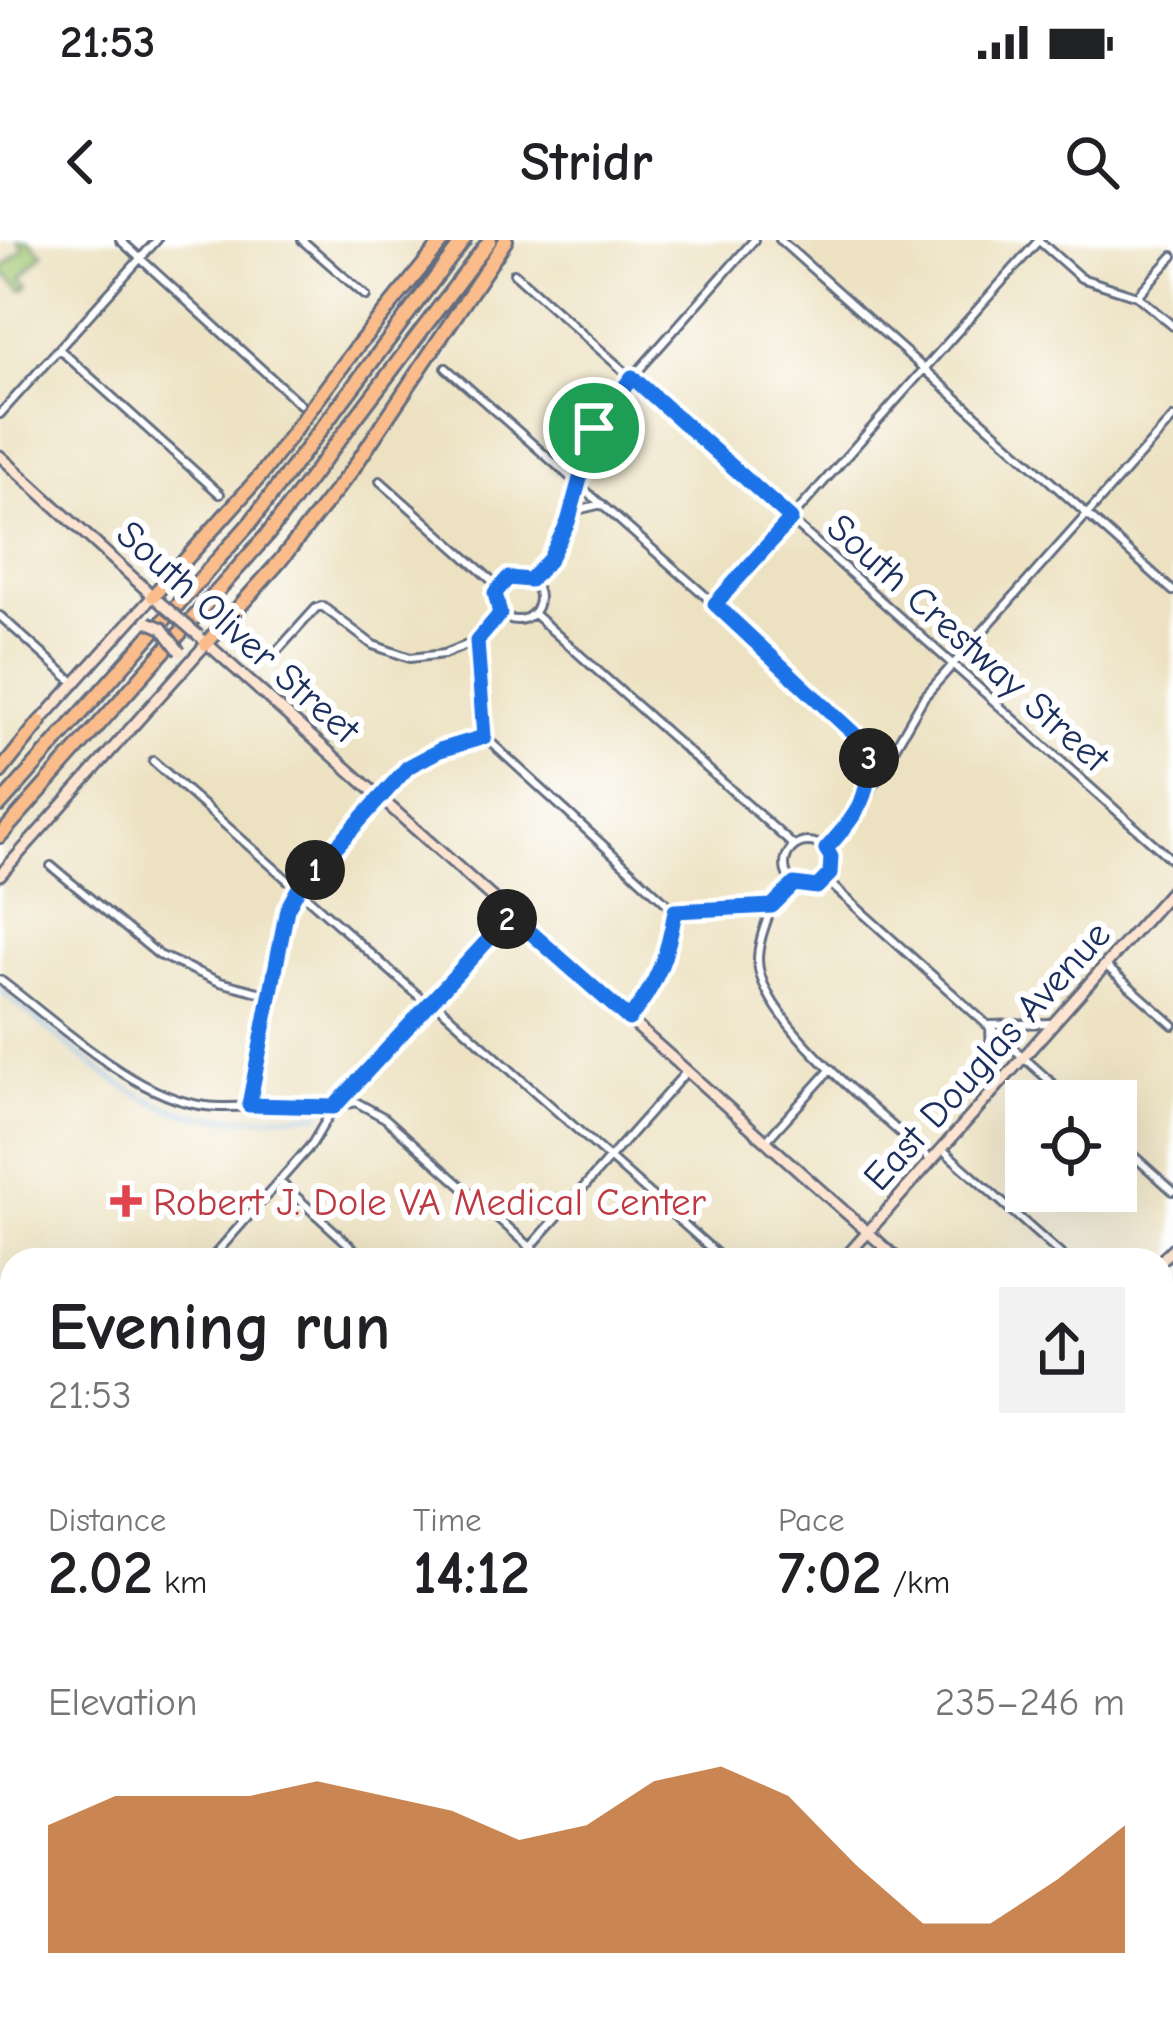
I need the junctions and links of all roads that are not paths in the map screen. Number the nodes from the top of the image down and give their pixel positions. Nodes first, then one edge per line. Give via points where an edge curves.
1 (120, 240) edge
2 (157, 240) edge
3 (302, 240) edge
4 (444, 240) edge
5 (464, 240) edge
6 (490, 240) edge
7 (506, 240) edge
8 (754, 240) edge
9 (780, 240) edge
10 (1039, 240) edge
11 (1173, 256) edge
12 (140, 258) junction
13 (514, 273) dead end
14 (366, 296) dead end
15 (1137, 296) junction
16 (1173, 326) edge
17 (59, 349) junction
18 (446, 368) dead end
19 (926, 370) junction
20 (632, 377) junction
21 (300, 404) dead end
22 (0, 414) edge
23 (1173, 418) edge
24 (0, 456) edge
25 (380, 481) dead end
26 (580, 485) junction
27 (220, 494) dead end
28 (602, 504) junction
29 (573, 511) junction
30 (1086, 514) junction
31 (791, 519) junction
32 (530, 580) junction
33 (498, 586) junction
34 (1173, 591) edge
35 (159, 601) junction
36 (715, 604) junction
37 (500, 614) junction
38 (534, 614) junction
39 (0, 616) edge
40 (126, 628) junction
41 (202, 640) junction
42 (477, 641) junction
43 (278, 651) dead end
44 (952, 663) junction
45 (178, 676) junction
46 (76, 684) junction
47 (40, 722) joint
48 (484, 737) junction
49 (897, 743) junction
50 (867, 746) junction
51 (153, 760) dead end
52 (0, 769) edge
53 (867, 796) junction
54 (380, 798) junction
55 (0, 806) edge
56 (0, 836) edge
57 (794, 846) junction
58 (826, 849) junction
59 (1173, 861) edge
60 (51, 866) dead end
61 (0, 875) edge
62 (826, 880) junction
63 (794, 884) junction
64 (298, 889) junction
65 (1173, 889) edge
66 (772, 906) junction
67 (675, 911) junction
68 (511, 915) junction
69 (1105, 965) junction
70 (0, 980) edge
71 (270, 995) junction
72 (431, 1003) junction
73 (629, 1019) junction
74 (1054, 1023) junction
75 (990, 1025) junction
76 (1173, 1025) edge
77 (1024, 1057) junction
78 (831, 1069) junction
79 (687, 1071) junction
80 (1049, 1080) edge
81 (992, 1093) junction
82 (249, 1105) junction
83 (334, 1107) junction
84 (766, 1141) junction
85 (942, 1149) junction
86 (608, 1159) junction
87 (1137, 1159) edge
88 (932, 1161) junction
89 (279, 1181) junction
90 (1173, 1191) edge
91 (868, 1232) junction
92 (530, 1247) joint
93 (220, 1248) edge
94 (353, 1248) edge
95 (710, 1248) edge
96 (854, 1248) edge
97 (886, 1248) edge
98 (1053, 1248) edge

1 - 12 street
2 - 12 street
3 - 14 street
4 - 35 highway
5 - 55 highway via 251,522
6 - 56 highway via 268,534
7 - 41 highway via 352,470 290,550
8 - 20 street
9 - 19 street
10 - 15 street via 1082,278
10 - 19 street
11 - 15 street
12 - 17 street
12 - 21 street
13 - 20 street, South Crestway Street
15 - 16 street
17 - 22 street
17 - 27 street
18 - 26 street
19 - 30 street
19 - 31 street
20 - 26 street via 594,428
20 - 31 street, South Crestway Street
23 - 30 street
24 - 35 main road, South Oliver Street
25 - 33 street
26 - 28 street
26 - 29 street
28 - 29 street
28 - 36 street
29 - 32 street
30 - 34 street
30 - 44 street
31 - 36 street
31 - 44 street, South Crestway Street
32 - 33 street via 516,576
32 - 38 street via 538,594
33 - 37 street
35 - 40 main road
35 - 41 main road, South Oliver Street, bridge
36 - 50 street
37 - 38 street
37 - 42 street
38 - 57 street
39 - 46 street
40 - 45 main road, bridge via 162,628 181,652
40 - 46 main road
41 - 45 main road
41 - 54 main road, South Oliver Street
42 - 43 street via 410,658 373,645 322,607
42 - 48 street
44 - 49 street
44 - 59 street, South Crestway Street
45 - 61 main road
46 - 47 main road
47 - 52 highway
48 - 54 street via 421,758
48 - 67 street
49 - 50 street
49 - 53 street
50 - 53 street
51 - 64 street
53 - 58 street
54 - 64 street
54 - 68 main road, South Oliver Street
57 - 58 street
57 - 63 street via 785,865
58 - 62 street
60 - 71 street via 159,955
62 - 63 street via 809,889
62 - 75 street
63 - 66 street
64 - 71 street
64 - 72 street
65 - 69 main road, East Douglas Avenue
66 - 67 street
66 - 78 street via 758,962 770,1001
67 - 73 street via 662,971
68 - 72 street
68 - 73 main road, South Oliver Street
69 - 74 main road, East Douglas Avenue
69 - 76 street
70 - 82 street via 151,1089 204,1106
71 - 82 street
72 - 83 street
72 - 86 street
73 - 79 main road, South Oliver Street
74 - 75 street
74 - 77 main road, East Douglas Avenue
75 - 77 street
75 - 81 street
77 - 80 street
77 - 81 main road, East Douglas Avenue
78 - 84 street
78 - 88 street
79 - 84 main road, South Oliver Street
79 - 86 street
81 - 85 main road, East Douglas Avenue
82 - 83 street
83 - 89 street
83 - 92 street via 356,1102 385,1118
84 - 91 main road, South Oliver Street
85 - 88 main road, East Douglas Avenue
85 - 98 street
86 - 92 street
86 - 95 street
87 - 90 street
88 - 91 main road, East Douglas Avenue
89 - 93 street
89 - 94 street
91 - 96 main road, East Douglas Avenue
91 - 97 main road, South Oliver Street

